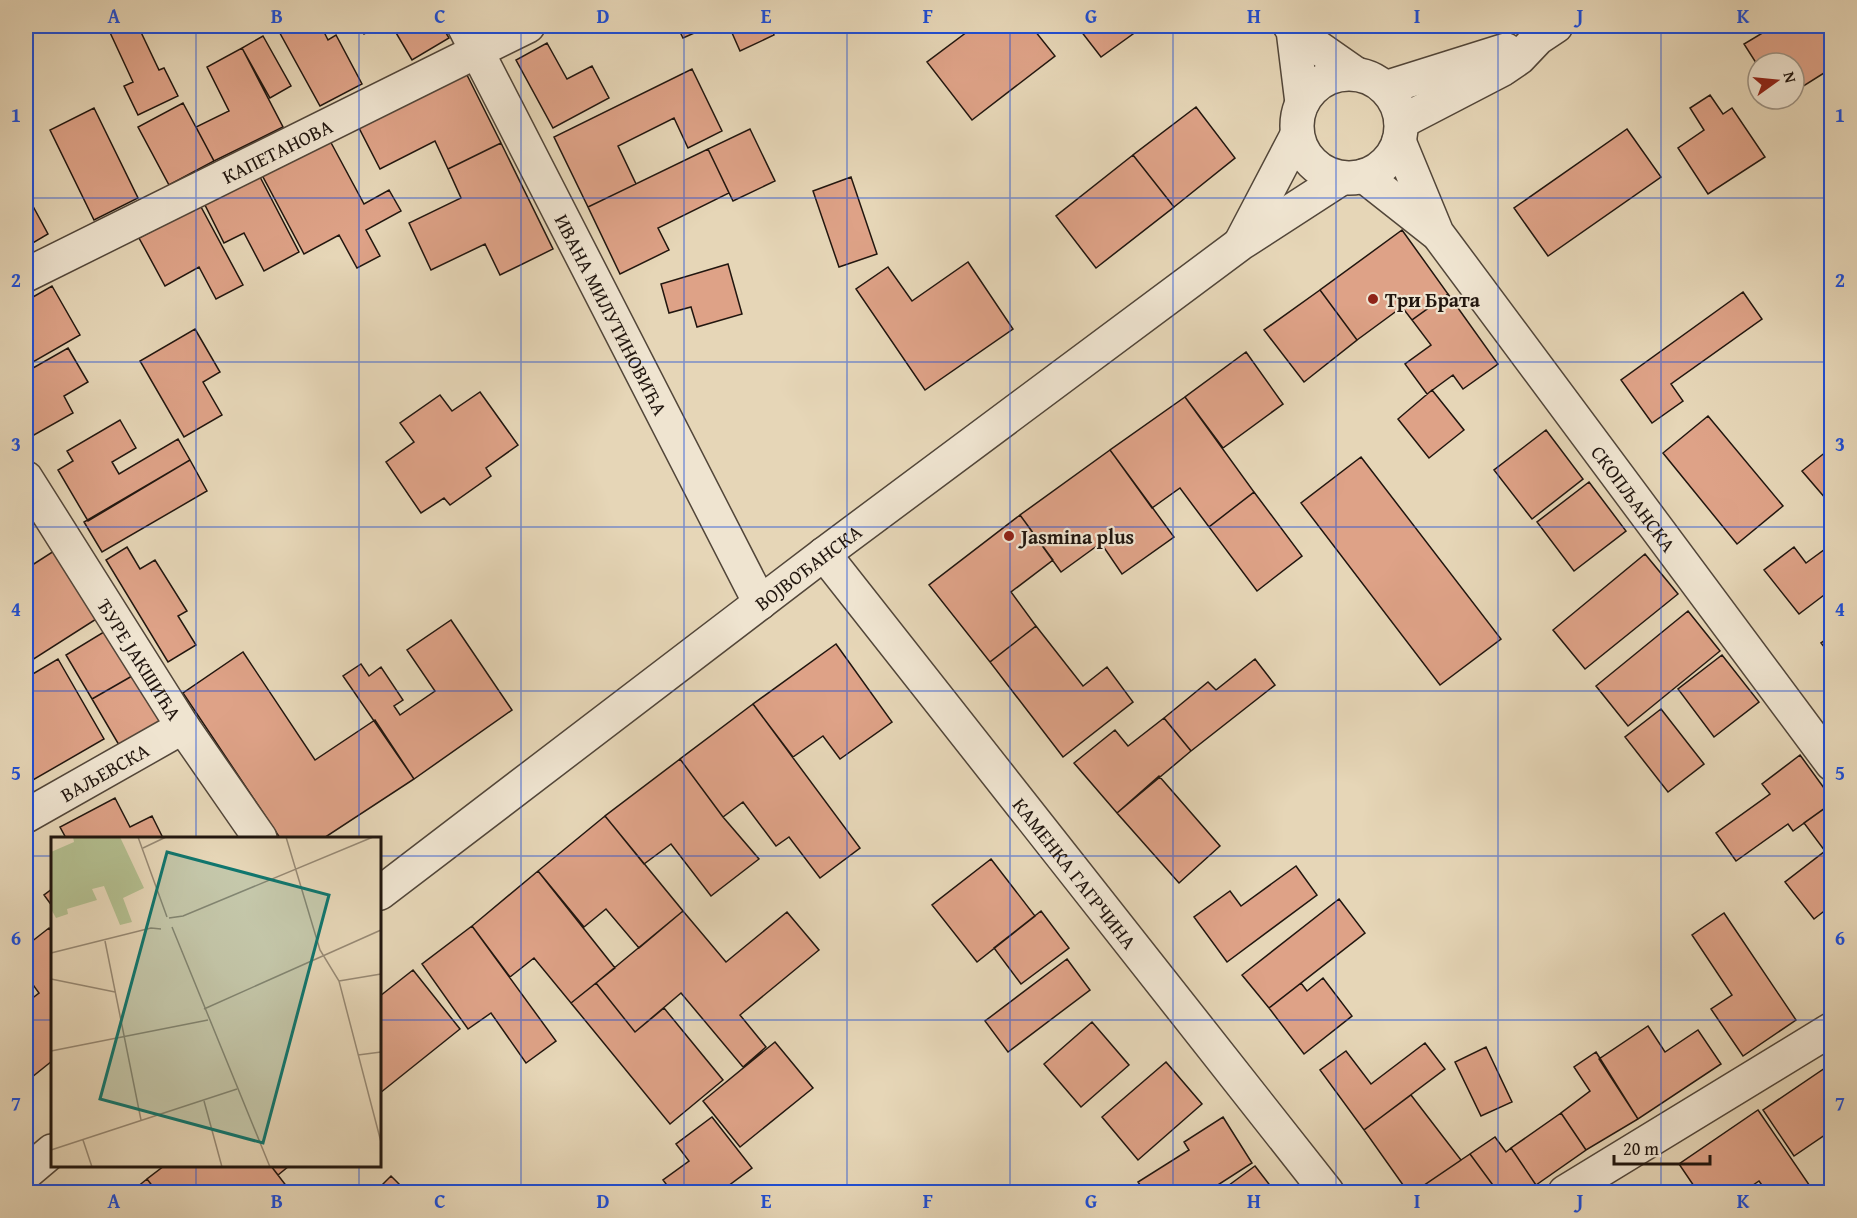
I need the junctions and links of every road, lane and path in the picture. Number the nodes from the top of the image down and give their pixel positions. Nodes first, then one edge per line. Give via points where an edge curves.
1 (528, 26) edge
2 (1292, 28) edge
3 (1547, 32) edge
4 (470, 38) edge
5 (1356, 74) junction
6 (1385, 88) junction
7 (1302, 103) junction
8 (1400, 131) junction
9 (1297, 135) junction
10 (1353, 177) junction
11 (1437, 233) junction
12 (1240, 244) junction
13 (26, 275) edge
14 (26, 478) edge
15 (824, 554) junction
16 (760, 603) junction
17 (183, 727) junction
18 (1832, 764) edge
19 (26, 816) edge
20 (259, 837) edge
21 (381, 892) edge
22 (1832, 1029) edge
23 (51, 1152) edge
24 (26, 1173) edge
25 (1328, 1192) edge
26 (1565, 1192) edge

1 - 4 street, КАПЕТАНОВА
2 - 5 street
2 - 7 street
3 - 6 street via 1486,57
3 - 8 street via 1520,58
4 - 13 street, КАПЕТАНОВА
4 - 16 street, ИВАНА МИЛУТИНОВИЋА
5 - 6 street
5 - 7 street via 1324,80
6 - 8 street via 1398,110
7 - 9 street
8 - 10 street via 1386,163 1376,171
8 - 11 street, СКОПЉАНСКА
9 - 10 street via 1313,164 1326,173
9 - 12 street, ВОЈВОЂАНСКА
10 - 11 street, СКОПЉАНСКА
10 - 12 street, ВОЈВОЂАНСКА
11 - 18 street, СКОПЉАНСКА
12 - 15 street, ВОЈВОЂАНСКА
14 - 17 street, ЂУРЕ ЈАКШИЋА
15 - 16 street, ВОЈВОЂАНСКА
15 - 25 street, КАМЕНКА ГАГРЧИНА
16 - 21 street, ВОЈВОЂАНСКА
17 - 19 street, ВАЉЕВСКА
17 - 20 street, ЂУРЕ ЈАКШИЋА
22 - 26 street
23 - 24 street

